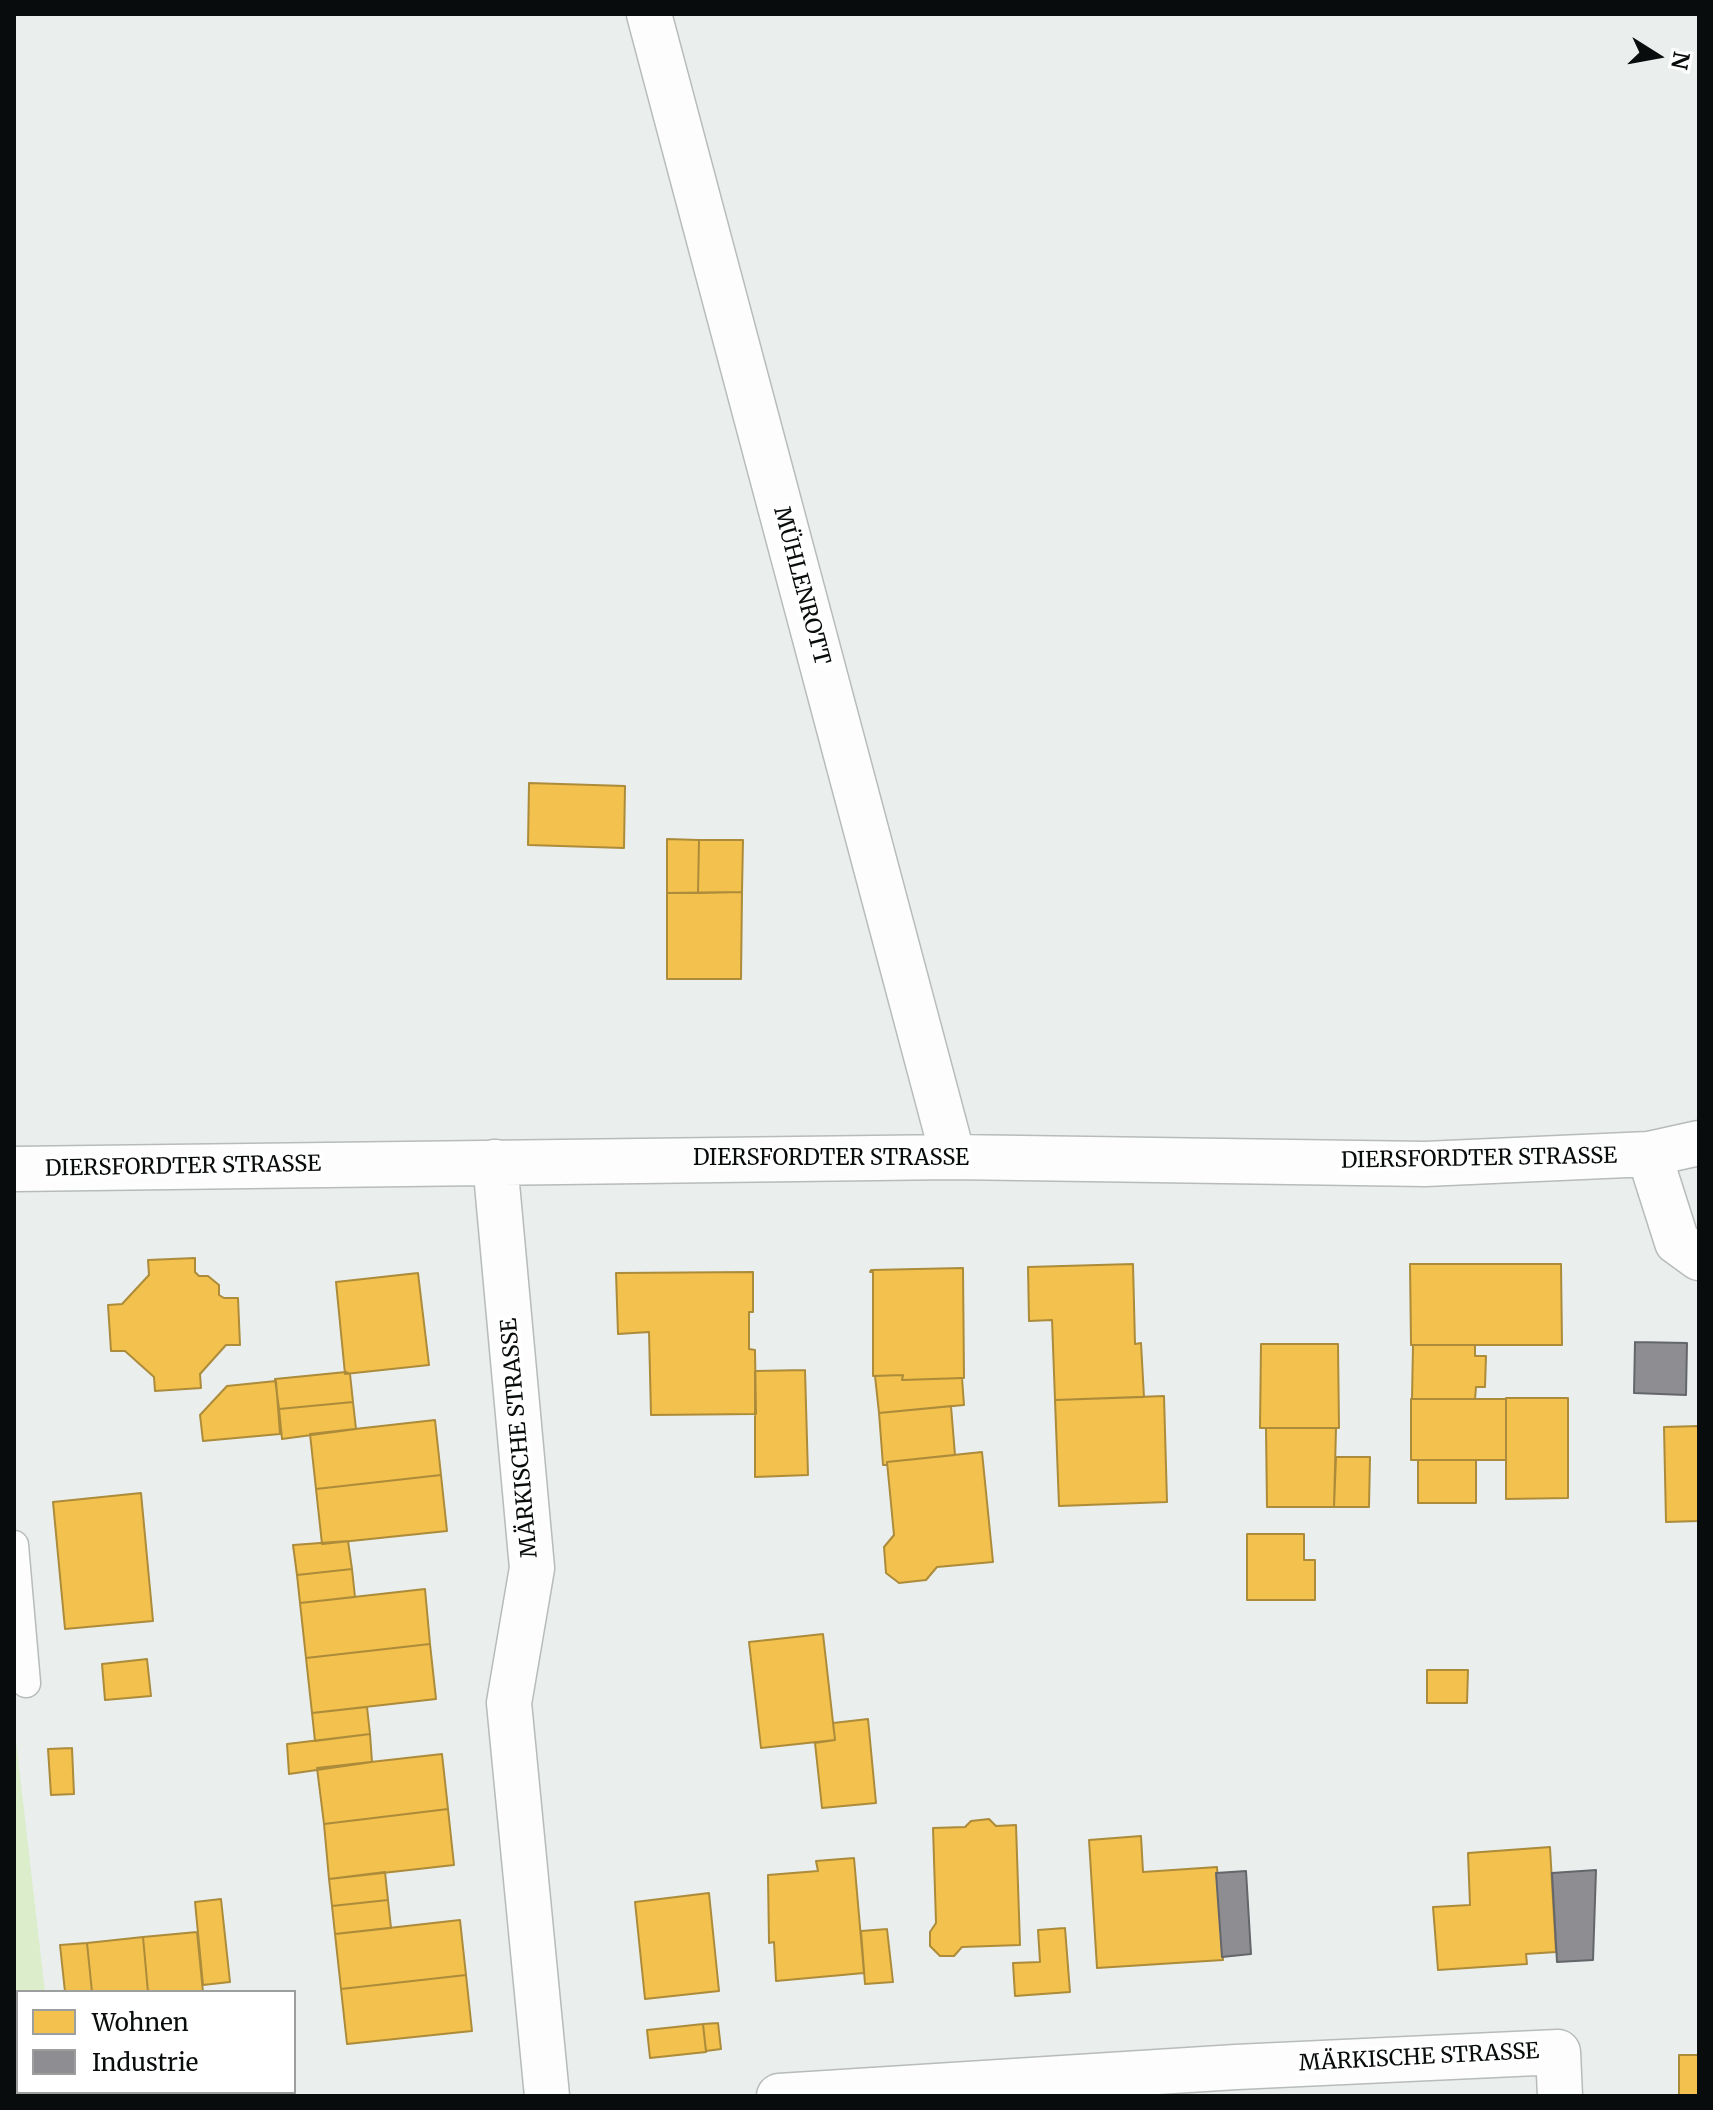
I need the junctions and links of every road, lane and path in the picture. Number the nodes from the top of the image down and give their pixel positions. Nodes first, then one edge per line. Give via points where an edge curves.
1 (649, 14) edge
2 (1699, 1143) edge
3 (1649, 1154) junction
4 (953, 1157) junction
5 (495, 1162) junction
6 (14, 1169) edge
7 (1699, 1258) edge
8 (14, 1545) edge
9 (26, 1683) dead end
10 (1237, 2082) edge
11 (547, 2096) edge
12 (779, 2096) edge
13 (1560, 2096) edge

1 - 4 street, MÜHLENROTT
2 - 3 street, DIERSFORDTER STRASSE
3 - 4 street, DIERSFORDTER STRASSE via 1425,1164
3 - 7 street, DIERSFORDTER STRASSE via 1677,1242
4 - 5 street, DIERSFORDTER STRASSE
5 - 6 street, DIERSFORDTER STRASSE
5 - 11 street, MÄRKISCHE STRASSE via 532,1568 509,1703
8 - 9 lane
10 - 12 street, MÄRKISCHE STRASSE
10 - 13 street, MÄRKISCHE STRASSE via 1558,2052

